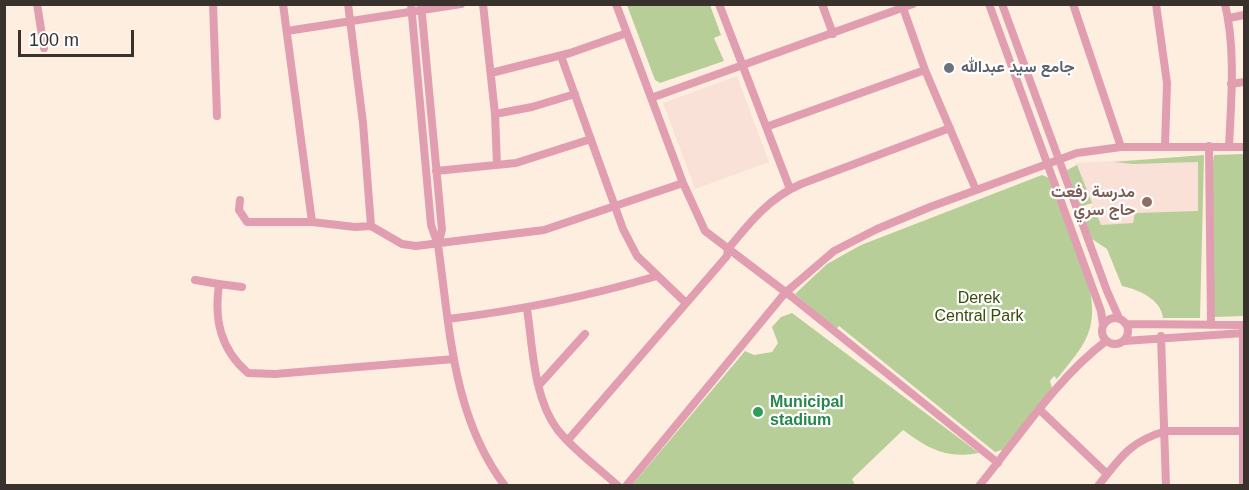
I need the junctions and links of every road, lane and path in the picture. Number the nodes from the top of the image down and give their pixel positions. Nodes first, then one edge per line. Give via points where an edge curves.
1 (38, 4) edge
2 (213, 4) edge
3 (283, 4) edge
4 (348, 4) edge
5 (461, 4) edge
6 (483, 4) edge
7 (616, 4) edge
8 (719, 4) edge
9 (822, 4) edge
10 (914, 4) edge
11 (989, 4) edge
12 (1002, 4) edge
13 (1073, 4) edge
14 (1156, 4) edge
15 (1225, 4) edge
16 (902, 6) edge
17 (416, 8) edge
18 (1245, 15) edge
19 (1228, 18) junction
20 (351, 22) junction
21 (287, 32) junction
22 (627, 33) junction
23 (833, 34) junction
24 (44, 48) dead end
25 (561, 56) junction
26 (742, 66) junction
27 (925, 70) junction
28 (491, 73) junction
29 (1245, 82) edge
30 (1231, 84) junction
31 (575, 94) junction
32 (651, 98) junction
33 (495, 114) junction
34 (217, 116) dead end
35 (766, 127) junction
36 (950, 128) junction
37 (591, 139) junction
38 (1165, 146) junction
39 (1209, 146) junction
40 (1121, 147) junction
41 (1229, 147) junction
42 (1245, 147) edge
43 (1057, 159) junction
44 (1047, 163) junction
45 (497, 165) junction
46 (436, 171) junction
47 (683, 183) junction
48 (789, 189) junction
49 (976, 190) junction
50 (240, 200) dead end
51 (615, 207) junction
52 (312, 222) junction
53 (371, 226) junction
54 (438, 245) junction
55 (728, 249) junction
56 (1094, 256) junction
57 (1082, 260) junction
58 (657, 276) junction
59 (195, 280) dead end
60 (219, 284) junction
61 (242, 287) dead end
62 (785, 292) junction
63 (686, 303) junction
64 (528, 309) junction
65 (448, 319) junction
66 (1123, 321) junction
67 (1103, 325) junction
68 (1210, 325) junction
69 (1244, 329) edge
70 (585, 334) dead end
71 (1161, 336) junction
72 (1106, 340) junction
73 (1124, 341) junction
74 (454, 359) junction
75 (539, 385) junction
76 (1040, 410) junction
77 (1166, 431) junction
78 (1243, 432) edge
79 (568, 440) junction
80 (998, 463) junction
81 (1107, 474) junction
82 (505, 486) edge
83 (618, 486) edge
84 (626, 486) edge
85 (979, 486) edge
86 (1098, 486) edge
87 (1166, 486) edge
88 (1243, 486) edge

1 - 24 street
2 - 34 street
3 - 21 street
4 - 20 street
5 - 17 street
6 - 28 street
7 - 22 street
8 - 26 street
9 - 23 street
10 - 16 street
11 - 44 street
12 - 43 street
13 - 40 street
14 - 38 street via 1167,83
15 - 19 street
16 - 23 street
16 - 27 street
17 - 20 street
17 - 46 street
17 - 54 street via 431,225
18 - 19 street
19 - 30 street
20 - 21 street
20 - 53 street
21 - 52 street
22 - 25 street
22 - 32 street
23 - 26 street
25 - 28 street
25 - 31 street
26 - 32 street
26 - 35 street
27 - 35 street
27 - 36 street
28 - 33 street
29 - 30 street
30 - 41 street
31 - 33 street
31 - 37 street
32 - 47 street
33 - 45 street
35 - 48 street
36 - 48 street
36 - 49 street
37 - 45 street via 536,158
37 - 51 street
38 - 39 street
38 - 40 street
39 - 41 street
39 - 68 street
40 - 43 street
41 - 42 street
43 - 44 street
43 - 56 street
44 - 49 street
44 - 57 street
45 - 46 street
46 - 54 street via 442,230
47 - 51 street
47 - 55 street via 705,231
48 - 55 street via 753,219
49 - 62 street via 857,238 816,264
50 - 52 street via 239,210 247,222
51 - 54 street via 544,230
51 - 58 street via 637,256
52 - 53 street
53 - 54 street via 402,244
54 - 65 street
55 - 62 street
55 - 63 street via 727,256
56 - 57 street
56 - 66 street
57 - 67 street
58 - 63 street
58 - 64 street
59 - 60 street
60 - 61 street
60 - 74 street via 215,310 219,327 233,356 248,373
62 - 80 street
62 - 84 street
63 - 79 street
64 - 65 street
64 - 75 street
65 - 74 street
66 - 67 street via 1110,319
66 - 68 street
66 - 73 street via 1128,333
67 - 72 street
68 - 69 street
69 - 71 street
69 - 78 street
70 - 75 street
71 - 73 street
71 - 77 street
72 - 73 street via 1113,344
72 - 76 street
74 - 82 street via 468,420
75 - 79 street via 552,420
76 - 80 street
76 - 81 street
77 - 78 street
77 - 81 street via 1130,446
77 - 87 street
78 - 88 street
79 - 83 street
80 - 85 street
81 - 86 street

